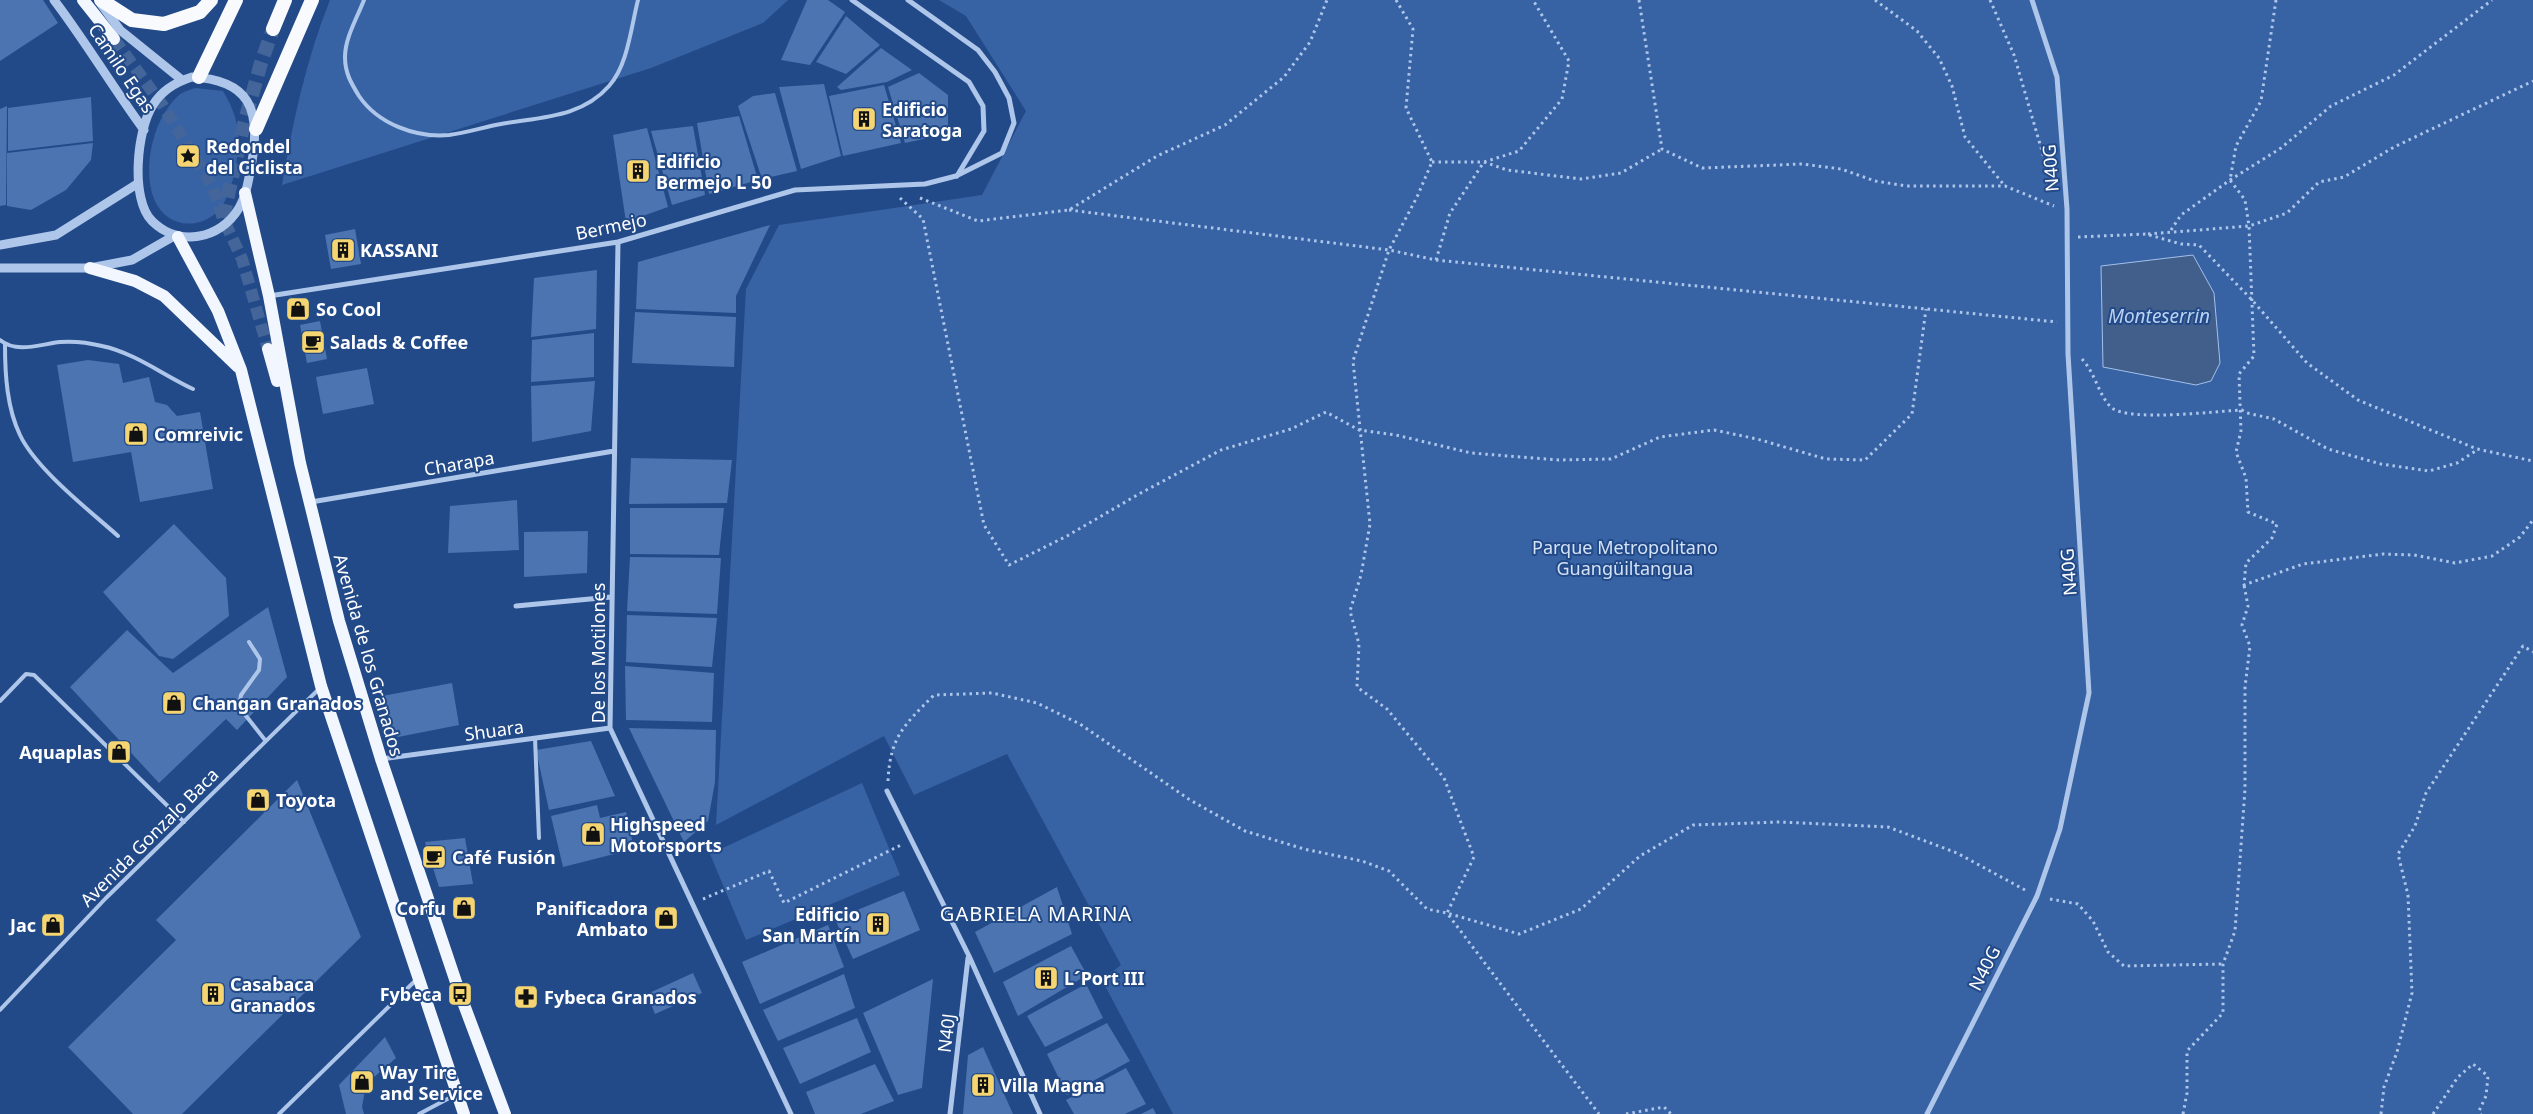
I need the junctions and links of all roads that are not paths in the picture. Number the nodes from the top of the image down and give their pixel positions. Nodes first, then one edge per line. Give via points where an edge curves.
1 (54, 0) edge
2 (84, 0) edge
3 (100, 0) edge
4 (211, 0) edge
5 (236, 0) edge
6 (284, 0) edge
7 (312, 0) edge
8 (364, 0) edge
9 (638, 0) edge
10 (852, 0) edge
11 (908, 0) edge
12 (2032, 0) edge
13 (273, 29) tunnel mouth
14 (114, 39) tunnel mouth
15 (199, 77) junction
16 (182, 80) junction
17 (256, 129) junction
18 (144, 130) junction
19 (956, 176) junction
20 (137, 184) junction
21 (245, 193) junction
22 (176, 236) junction
23 (618, 242) junction
24 (0, 245) edge
25 (0, 268) edge
26 (90, 268) junction
27 (269, 296) junction
28 (0, 340) edge
29 (6, 345) junction
30 (268, 349) tunnel mouth
31 (241, 370) junction
32 (193, 389) dead end
33 (614, 451) junction
34 (300, 463) junction
35 (308, 502) junction
36 (118, 536) dead end
37 (611, 597) junction
38 (516, 606) dead end
39 (249, 642) dead end
40 (322, 686) junction
41 (1, 698) edge
42 (610, 728) junction
43 (535, 738) junction
44 (265, 740) junction
45 (381, 759) junction
46 (887, 791) road end
47 (184, 822) junction
48 (539, 838) dead end
49 (968, 956) junction
50 (418, 978) junction
51 (0, 1010) edge
52 (457, 1094) junction
53 (279, 1114) edge
54 (418, 1114) edge
55 (464, 1114) edge
56 (505, 1114) edge
57 (791, 1114) edge
58 (950, 1114) edge
59 (1040, 1114) edge
60 (1927, 1114) edge

1 - 18 street, Camilo Egas
2 - 14 main road
3 - 4 highway via 132,20 164,24 200,12
3 - 16 street, Camilo Egas via 120,30
5 - 15 highway
6 - 13 highway
7 - 17 highway
8 - 9 lane via 347,43 346,71 352,84 363,101 382,119 410,132 448,135 564,115 595,99 610,85 620,69
10 - 19 street via 969,82 983,106 984,131
11 - 19 street, Bermejo via 978,50 1009,98 1014,123 1002,153
12 - 60 street, N40G via 2057,78 2068,237 2068,354 2089,693 2060,829 2037,896
15 - 16 street
15 - 17 street via 218,79 235,88 252,110
16 - 18 street via 165,90 152,106
17 - 21 street
18 - 20 street
19 - 23 street, Bermejo via 925,184 795,190
20 - 22 street via 147,216 160,229
20 - 24 street via 56,235
21 - 22 street via 227,222 212,232 196,238
21 - 27 main road, Avenida de los Granados
22 - 26 street via 132,260
22 - 31 main road via 218,311
23 - 27 street, Bermejo
23 - 33 street, De los Motilones
25 - 26 street
26 - 31 main road via 135,281 164,296
27 - 34 main road, Avenida de los Granados
28 - 29 lane
29 - 32 lane via 26,348 61,342 102,345 137,359
29 - 36 lane via 5,366 11,410 20,436 44,467
30 - 34 main road
31 - 40 main road
33 - 35 street, Charapa
33 - 37 street, De los Motilones
34 - 35 main road, Avenida de los Granados
35 - 45 main road, Avenida de los Granados via 339,621
37 - 38 street
37 - 42 street, De los Motilones
39 - 44 lane via 260,659 259,670 241,695 239,707
40 - 44 lane, Avenida Gonzalo Baca
40 - 50 main road
41 - 47 lane via 26,674 34,675
42 - 43 street, Shuara
42 - 57 street, De los Motilones
43 - 45 street, Shuara
43 - 48 lane
44 - 47 lane, Avenida Gonzalo Baca
45 - 56 main road, Avenida de los Granados via 460,994
46 - 49 street
47 - 51 lane, Avenida Gonzalo Baca via 106,898
49 - 58 street, N40J
49 - 59 street
50 - 52 main road
50 - 53 lane
52 - 54 lane
52 - 55 main road

